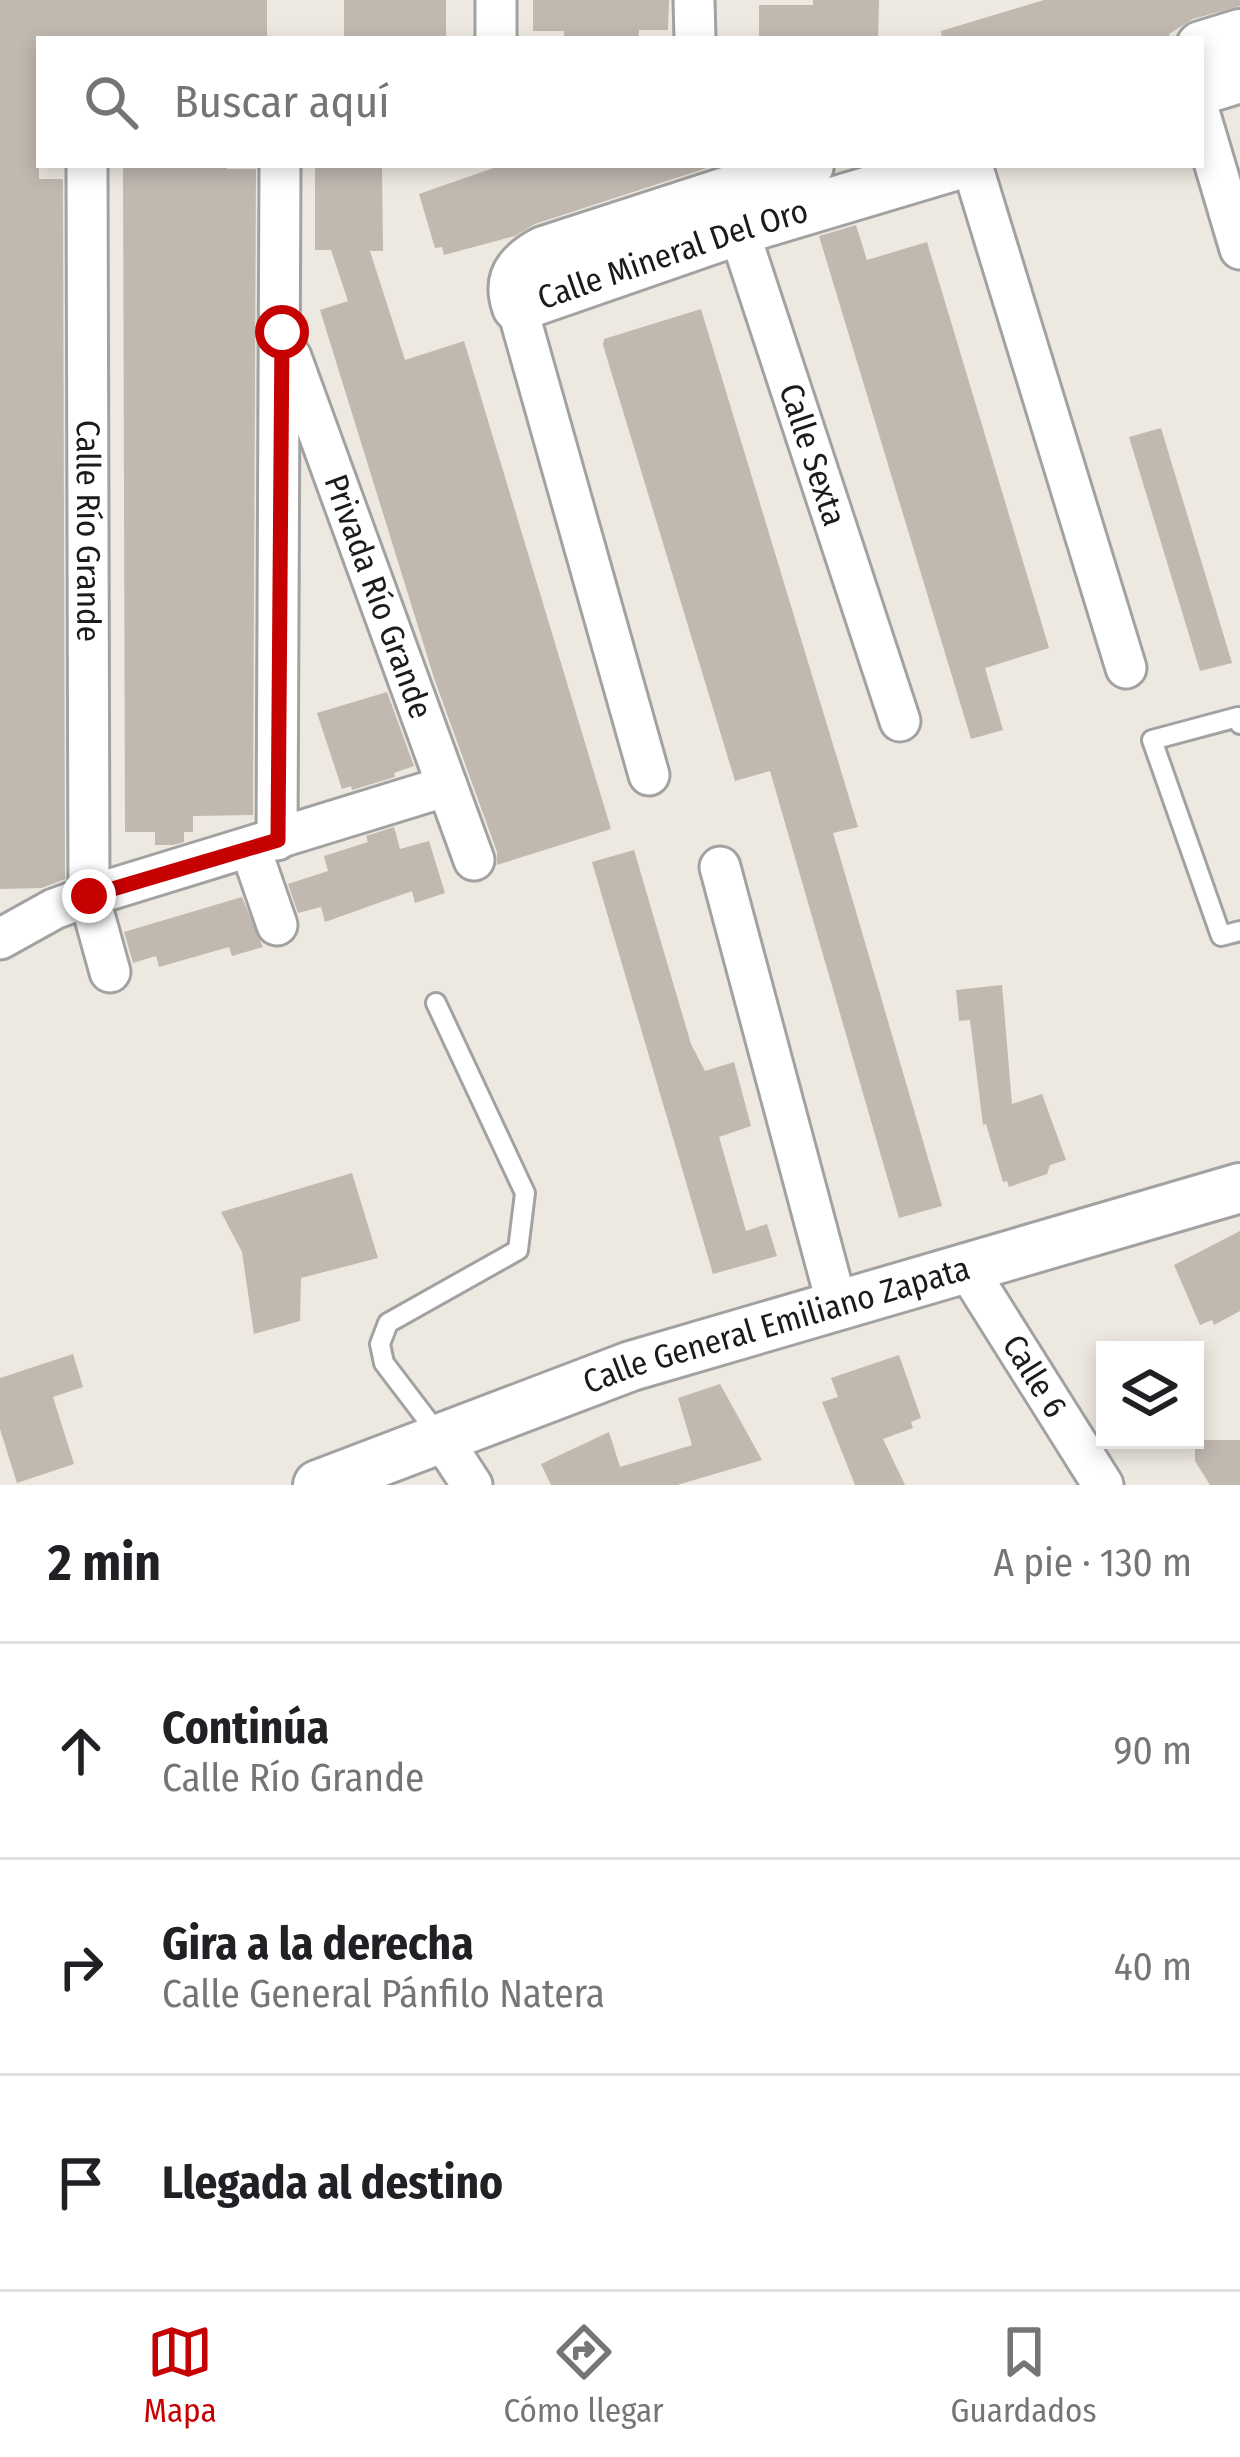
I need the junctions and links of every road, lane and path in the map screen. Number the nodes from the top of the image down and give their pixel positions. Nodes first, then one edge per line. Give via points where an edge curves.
1 (496, 0) edge
2 (694, 0) edge
3 (1240, 34) edge
4 (496, 36) edge
5 (695, 36) edge
6 (1204, 45) edge
7 (1240, 78) edge
8 (1204, 89) edge
9 (1204, 128) edge
10 (87, 168) edge
11 (280, 168) edge
12 (804, 168) edge
13 (941, 168) edge
14 (973, 168) edge
15 (732, 210) junction
16 (1240, 249) edge
17 (517, 307) joint
18 (282, 332) junction
19 (1126, 668) dead end
20 (900, 722) dead end
21 (1240, 724) edge
22 (649, 775) dead end
23 (447, 786) junction
24 (264, 843) junction
25 (473, 860) dead end
26 (720, 867) dead end
27 (89, 896) junction
28 (278, 925) dead end
29 (1240, 931) edge
30 (0, 940) edge
31 (110, 972) dead end
32 (436, 1003) dead end
33 (1240, 1187) edge
34 (966, 1267) junction
35 (837, 1305) junction
36 (440, 1436) junction
37 (317, 1485) edge
38 (472, 1485) edge
39 (1103, 1485) edge

1 - 4 street
2 - 5 street
3 - 6 street
7 - 8 street
9 - 16 street
10 - 27 street, Calle Río Grande
11 - 18 street
12 - 15 street, Calle Mineral Del Oro
13 - 15 street, Calle Mineral Del Oro
14 - 19 street
15 - 17 street, Calle Mineral Del Oro via 528,260 513,279
15 - 20 street, Calle Sexta
17 - 22 street
18 - 23 street, Privada Río Grande
18 - 24 street
21 - 29 lane via 1238,717 1152,740 1222,936
23 - 24 street
23 - 25 street, Privada Río Grande
24 - 27 street
24 - 28 street
26 - 35 street
27 - 30 street
27 - 31 street
32 - 36 lane via 525,1193 518,1250 388,1323 380,1344 384,1363
33 - 34 street, Calle General Emiliano Zapata
34 - 35 street, Calle General Emiliano Zapata
34 - 39 street, Calle 6
35 - 36 street, Calle General Emiliano Zapata via 631,1366
36 - 37 street, Calle General Emiliano Zapata
36 - 38 street

